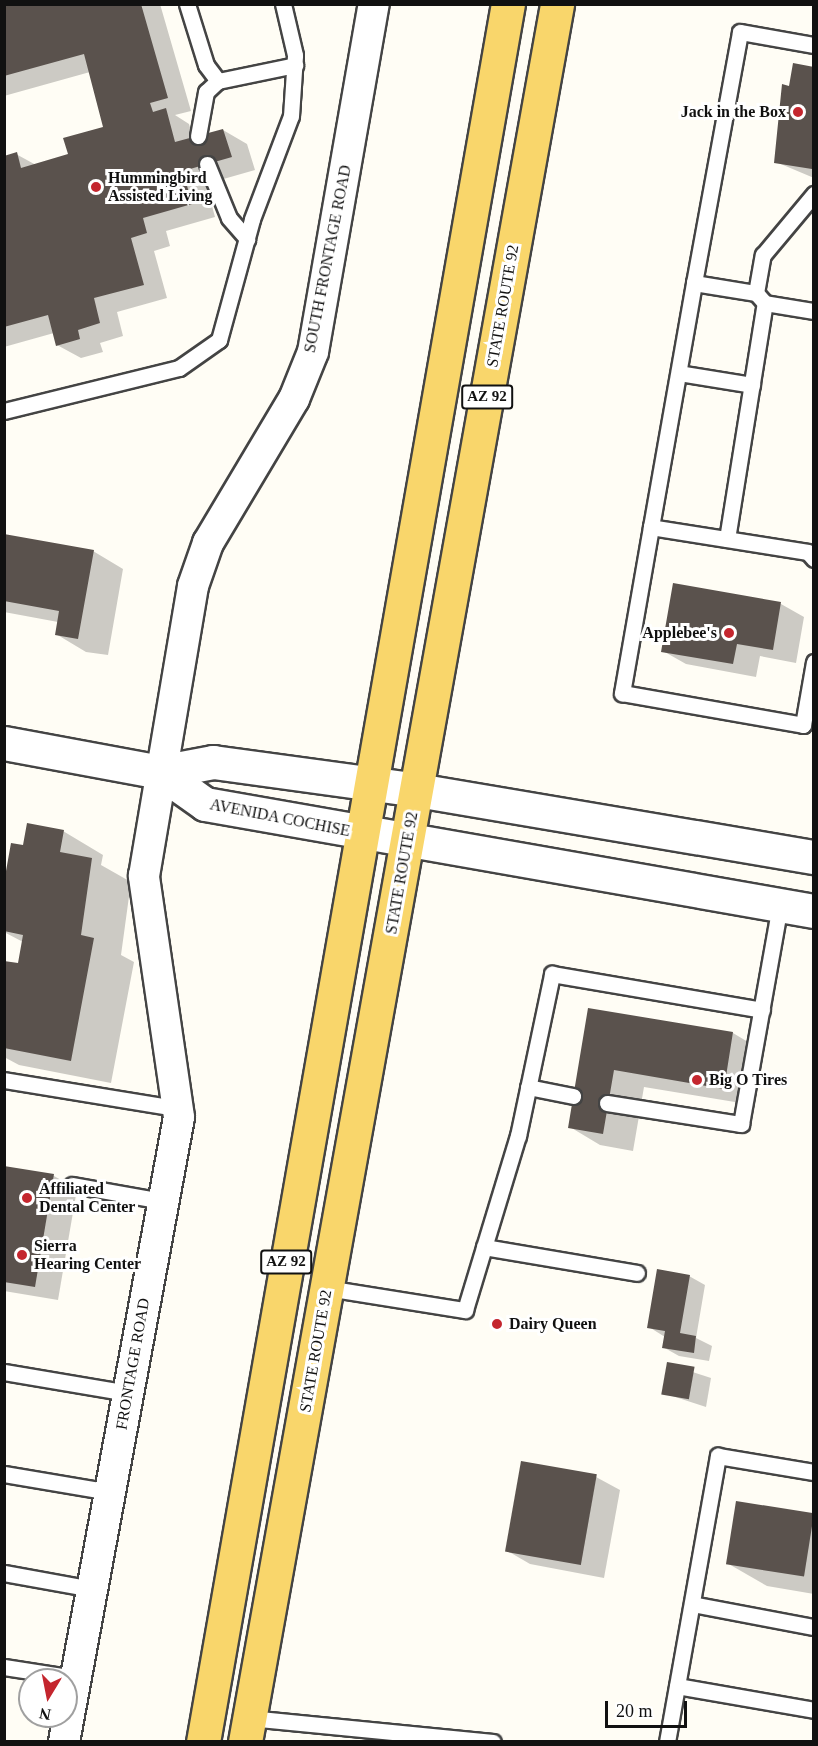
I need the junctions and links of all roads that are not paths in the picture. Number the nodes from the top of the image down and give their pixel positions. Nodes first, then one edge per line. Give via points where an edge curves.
1 (187, 4) edge
2 (283, 4) edge
3 (375, 4) edge
4 (508, 4) edge
5 (557, 7) edge
6 (813, 45) edge
7 (295, 65) junction
8 (218, 81) junction
9 (198, 136) dead end
10 (207, 164) dead end
11 (813, 194) edge
12 (247, 239) junction
13 (694, 283) junction
14 (761, 298) junction
15 (813, 311) edge
16 (678, 373) junction
17 (752, 385) junction
18 (4, 411) edge
19 (651, 526) junction
20 (727, 539) junction
21 (813, 560) edge
22 (813, 662) edge
23 (4, 743) edge
24 (160, 771) junction
25 (371, 783) junction
26 (417, 790) junction
27 (361, 834) junction
28 (408, 842) junction
29 (813, 857) edge
30 (780, 905) junction
31 (813, 911) edge
32 (762, 1010) junction
33 (4, 1080) edge
34 (528, 1087) junction
35 (573, 1096) dead end
36 (608, 1103) dead end
37 (175, 1108) junction
38 (72, 1185) dead end
39 (163, 1201) junction
40 (484, 1247) junction
41 (637, 1273) dead end
42 (327, 1288) junction
43 (4, 1372) edge
44 (128, 1393) junction
45 (813, 1472) edge
46 (4, 1474) edge
47 (110, 1492) junction
48 (4, 1573) edge
49 (92, 1589) junction
50 (692, 1604) junction
51 (813, 1627) edge
52 (78, 1668) edge
53 (677, 1686) junction
54 (813, 1710) edge
55 (205, 1726) edge
56 (247, 1730) edge
57 (425, 1738) edge
58 (493, 1742) edge
59 (667, 1742) edge

1 - 8 lane via 206,65
2 - 7 lane
3 - 24 street, SOUTH FRONTAGE ROAD via 313,352 294,399 208,543 193,586
4 - 25 main road, AZ 92
5 - 26 main road, STATE ROUTE 92 / AZ 92
6 - 13 lane via 740,32
7 - 8 lane
7 - 12 lane via 291,116
8 - 9 lane via 206,92
10 - 12 lane via 229,219
11 - 14 lane via 763,255
12 - 18 lane via 219,340 197,359 67,399
13 - 14 lane
13 - 16 lane
14 - 15 lane
14 - 17 lane
16 - 17 lane
16 - 19 lane
17 - 20 lane
19 - 20 lane
19 - 22 lane via 622,693 803,724
20 - 21 lane via 808,552
23 - 24 street
24 - 25 street via 213,762
24 - 27 street, AVENIDA COCHISE via 205,804
24 - 37 street, FRONTAGE ROAD via 144,876
25 - 26 street
25 - 27 main road, AZ 92
26 - 28 main road, STATE ROUTE 92 / AZ 92
26 - 29 street
27 - 28 street, AVENIDA COCHISE
27 - 55 main road, AZ 92
28 - 30 street, AVENIDA COCHISE
28 - 42 main road, STATE ROUTE 92 / AZ 92
30 - 31 street, AVENIDA COCHISE
30 - 32 lane
32 - 34 lane via 552,974
32 - 36 lane via 741,1124
33 - 37 lane
34 - 35 lane
34 - 40 lane
37 - 39 street, FRONTAGE ROAD via 178,1117
38 - 39 lane
39 - 44 street, FRONTAGE ROAD
40 - 41 lane
40 - 42 lane via 465,1310
42 - 56 main road, STATE ROUTE 92 / AZ 92
43 - 44 lane
44 - 47 street, FRONTAGE ROAD
45 - 50 lane via 718,1456
46 - 47 lane
47 - 49 street, FRONTAGE ROAD
48 - 49 lane
49 - 52 street, FRONTAGE ROAD
50 - 51 lane
50 - 53 lane
53 - 54 lane
53 - 59 lane
55 - 56 main road
56 - 57 lane via 326,1729
57 - 58 lane

